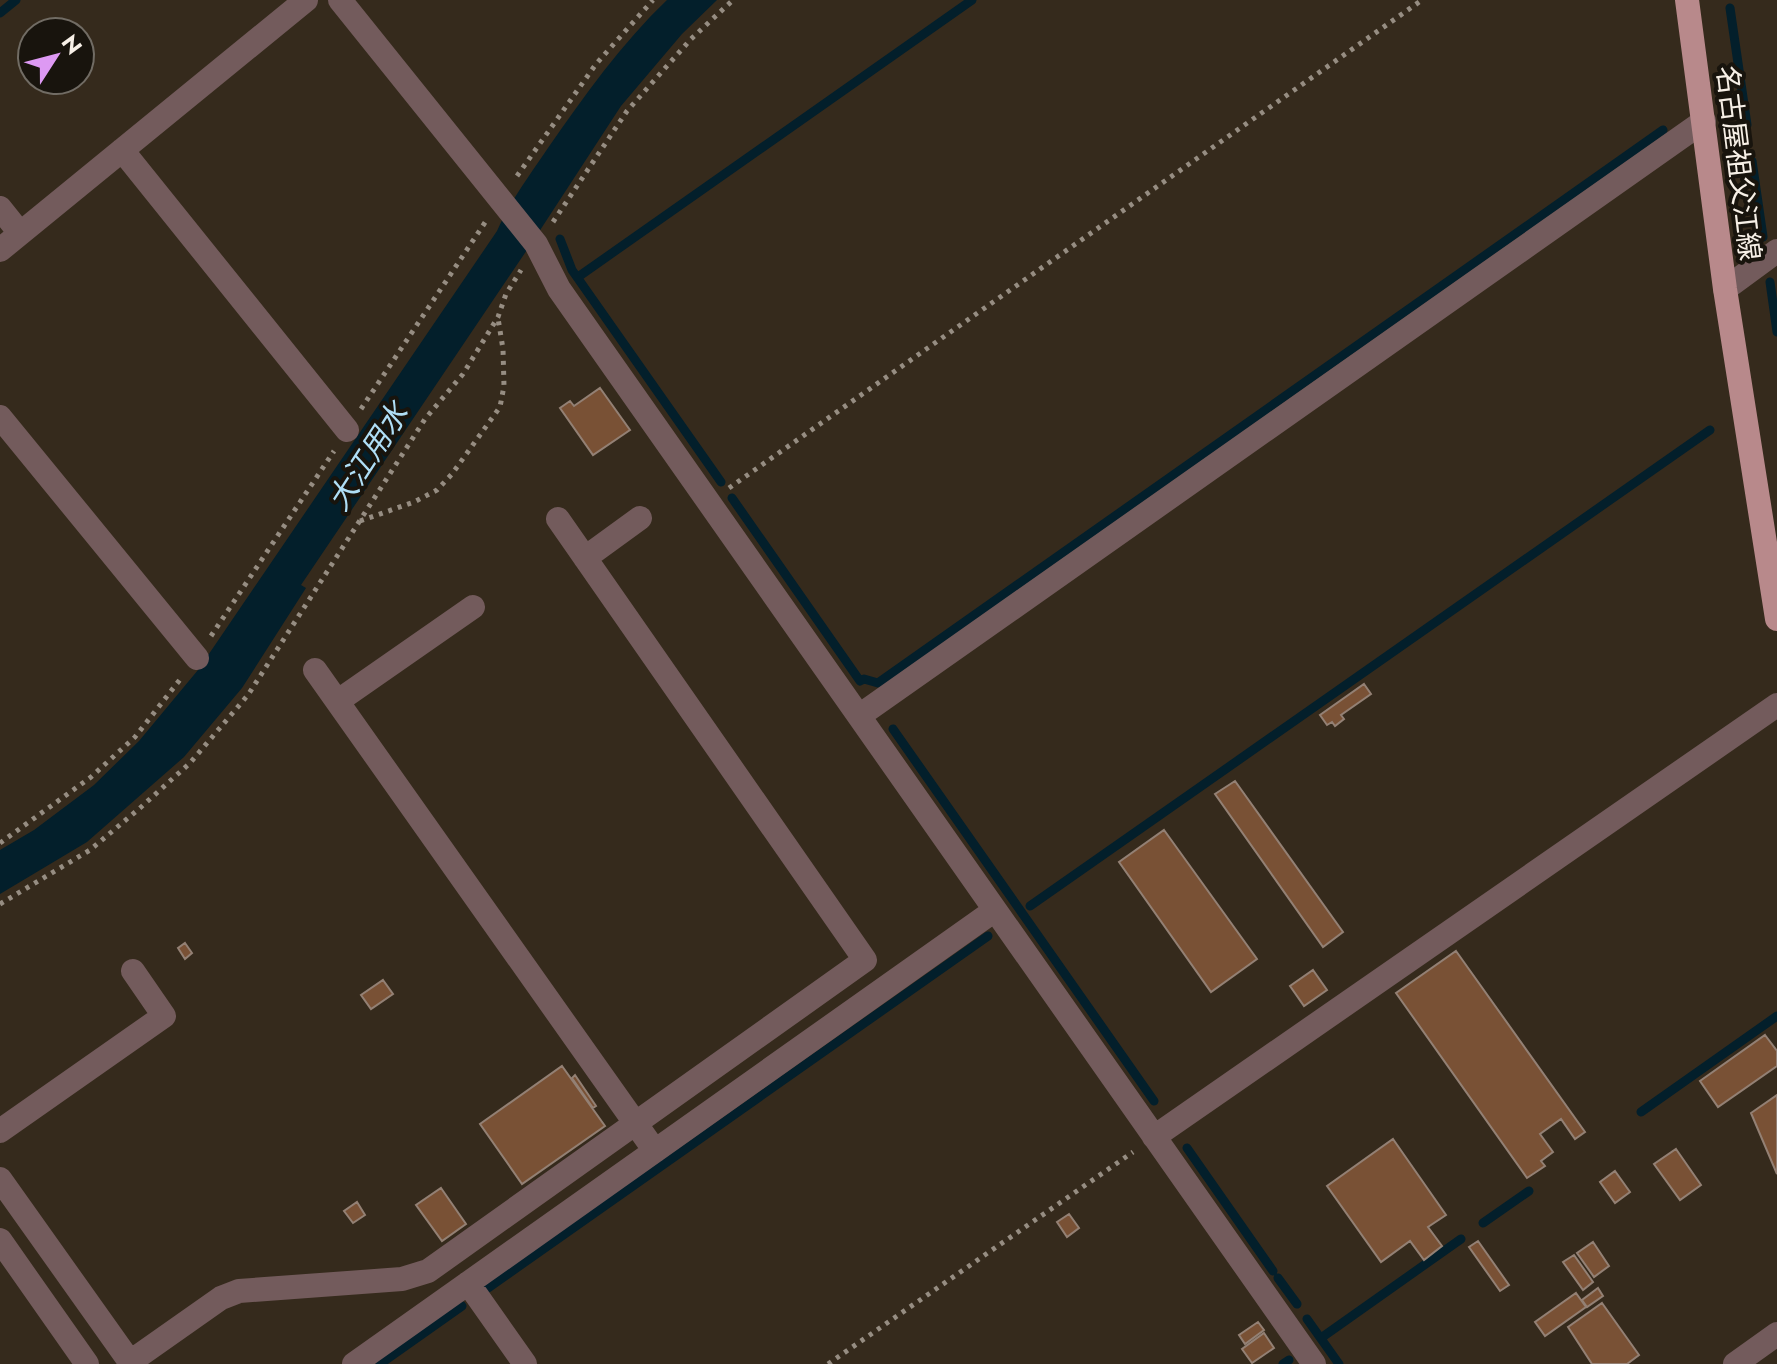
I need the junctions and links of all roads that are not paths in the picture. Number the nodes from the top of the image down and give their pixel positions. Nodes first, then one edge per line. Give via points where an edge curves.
1 (306, 0) edge
2 (340, 0) edge
3 (1687, 0) edge
4 (1704, 121) junction
5 (122, 150) junction
6 (0, 208) edge
7 (20, 233) junction
8 (0, 250) edge
9 (1777, 251) edge
10 (1725, 289) junction
11 (0, 417) edge
12 (347, 430) dead end
13 (640, 518) dead end
14 (558, 519) dead end
15 (585, 558) junction
16 (473, 607) dead end
17 (1777, 619) edge
18 (197, 658) dead end
19 (315, 670) dead end
20 (338, 701) junction
21 (1777, 705) edge
22 (859, 716) junction
23 (995, 910) junction
24 (133, 971) dead end
25 (636, 1123) junction
26 (0, 1131) edge
27 (1154, 1137) junction
28 (655, 1151) junction
29 (0, 1179) edge
30 (0, 1240) edge
31 (468, 1283) junction
32 (1777, 1334) edge
33 (87, 1364) edge
34 (354, 1364) edge
35 (525, 1364) edge
36 (1314, 1364) edge
37 (1735, 1364) edge

1 - 5 street
2 - 22 street via 536,245 559,289
3 - 4 main road, 名古屋祖父江線
4 - 10 main road, 名古屋祖父江線
4 - 22 street
5 - 7 street
5 - 12 street
6 - 7 street
7 - 8 street
9 - 10 street
10 - 17 main road, 名古屋祖父江線
11 - 18 street
13 - 15 street
14 - 15 street
15 - 25 street via 865,960
16 - 20 street
19 - 20 street
20 - 25 street
21 - 27 street
22 - 23 street
23 - 27 street
23 - 28 street
24 - 26 street via 164,1016
25 - 28 street
25 - 29 street via 428,1271 402,1279 239,1291 130,1362
27 - 36 street
28 - 31 street
30 - 33 street
31 - 34 street
31 - 35 street
32 - 37 street

